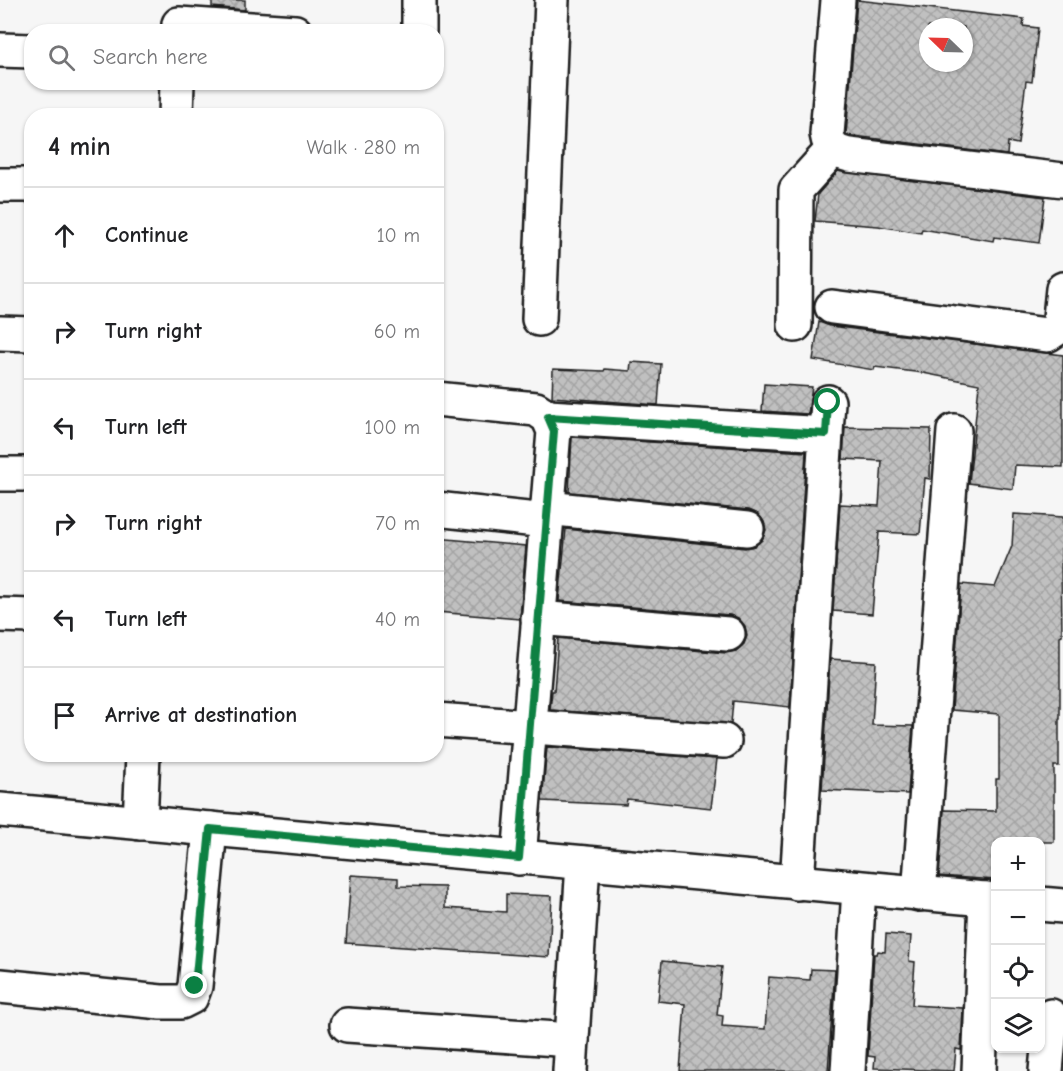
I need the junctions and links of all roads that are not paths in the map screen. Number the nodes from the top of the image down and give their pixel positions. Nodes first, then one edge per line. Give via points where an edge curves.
1 (419, 0) edge
2 (552, 0) edge
3 (838, 0) edge
4 (180, 18) edge
5 (229, 24) edge
6 (418, 24) edge
7 (0, 50) edge
8 (24, 51) edge
9 (177, 90) edge
10 (176, 108) edge
11 (833, 149) junction
12 (1063, 180) edge
13 (0, 185) edge
14 (24, 185) edge
15 (1063, 290) edge
16 (832, 307) dead end
17 (539, 319) dead end
18 (795, 325) dead end
19 (0, 333) edge
20 (24, 334) edge
21 (444, 400) edge
22 (828, 402) dead end
23 (548, 417) junction
24 (954, 431) dead end
25 (826, 434) junction
26 (0, 474) edge
27 (24, 474) edge
28 (444, 509) edge
29 (547, 514) junction
30 (747, 529) dead end
31 (0, 615) edge
32 (24, 616) edge
33 (538, 618) junction
34 (728, 634) dead end
35 (444, 720) edge
36 (530, 725) junction
37 (724, 741) dead end
38 (143, 762) edge
39 (0, 810) edge
40 (140, 823) junction
41 (210, 829) junction
42 (519, 858) junction
43 (583, 863) junction
44 (797, 883) junction
45 (859, 888) junction
46 (919, 894) junction
47 (991, 899) edge
48 (1045, 904) edge
49 (1063, 906) edge
50 (0, 986) edge
51 (1051, 1016) dead end
52 (347, 1025) dead end
53 (571, 1055) edge
54 (848, 1071) edge
55 (979, 1071) edge
56 (1046, 1071) edge

1 - 6 street
2 - 17 street
3 - 11 street via 827,134
4 - 5 street
7 - 8 street
9 - 10 street
11 - 12 street via 849,155
11 - 18 street via 796,190
13 - 14 street
15 - 16 street via 1059,327 1047,335
19 - 20 street
21 - 23 street via 528,407
22 - 25 street
23 - 25 street
23 - 29 street via 554,431
24 - 46 street
25 - 44 street
26 - 27 street
28 - 29 street
29 - 30 street
29 - 33 street
31 - 32 street
33 - 34 street
33 - 36 street
35 - 36 street
36 - 37 street
36 - 42 street
38 - 40 street
39 - 40 street
40 - 41 street
41 - 42 street
41 - 50 street via 191,998 161,1002
42 - 43 street
43 - 44 street
43 - 53 street
44 - 45 street
45 - 46 street
45 - 54 street
46 - 47 street
47 - 55 street
48 - 49 street
51 - 56 street
52 - 53 street

